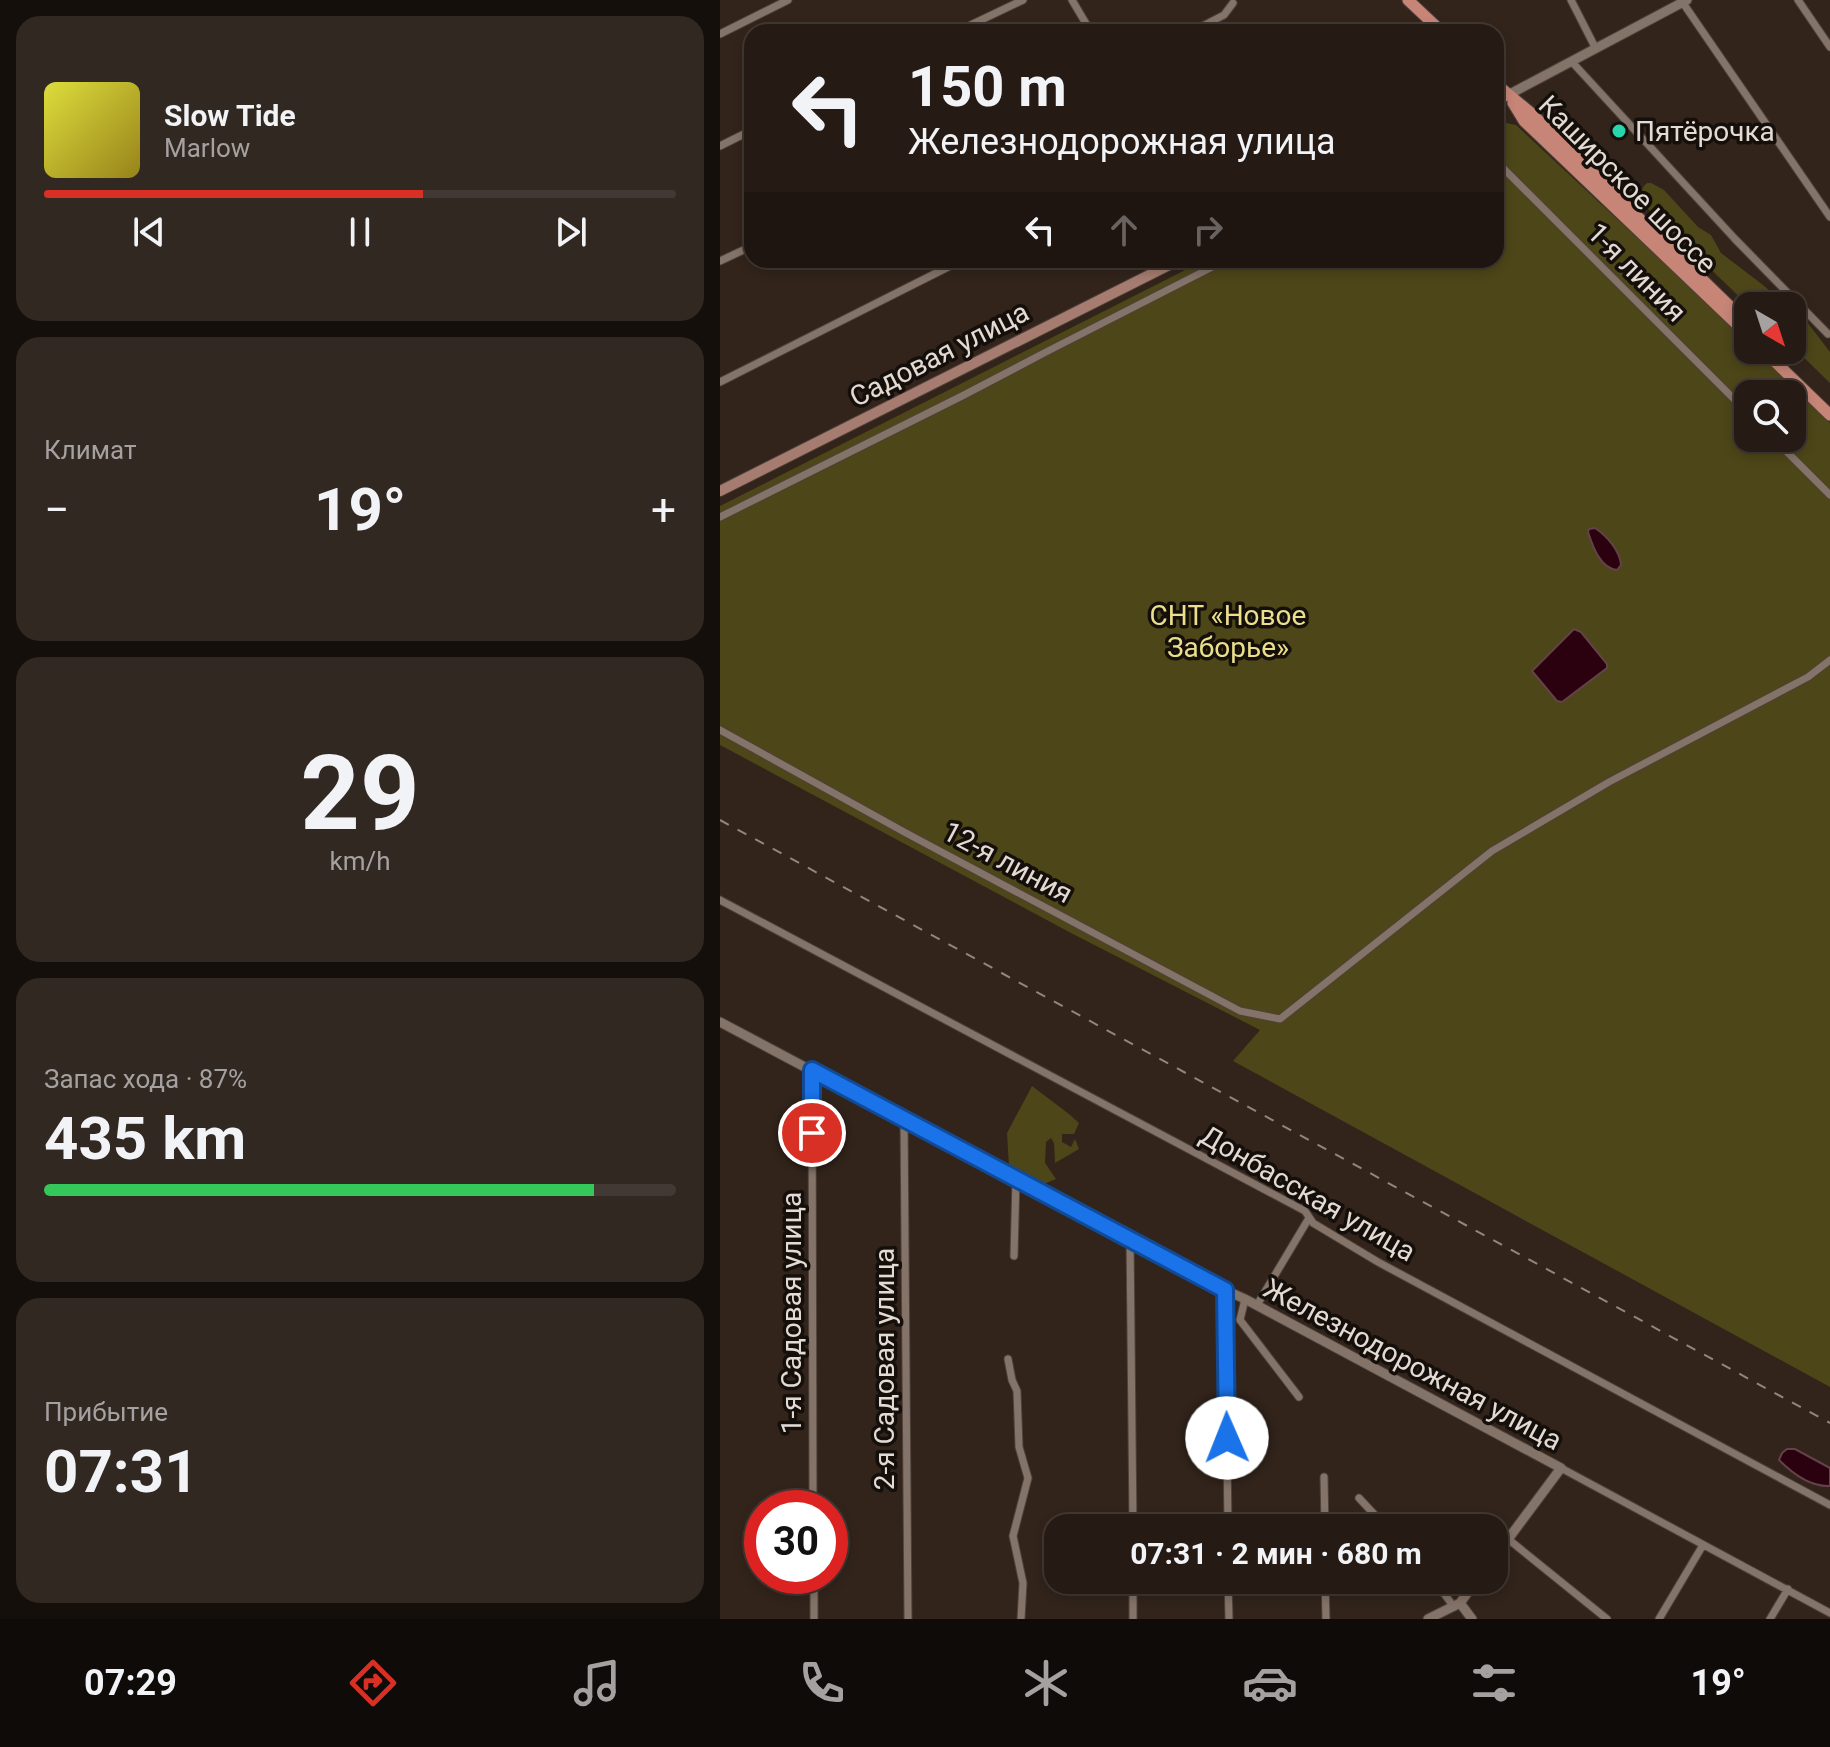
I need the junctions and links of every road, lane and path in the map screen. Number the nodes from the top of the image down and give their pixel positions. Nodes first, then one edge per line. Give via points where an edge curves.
1 (788, 0) edge
2 (1023, 0) edge
3 (1072, 0) edge
4 (1408, 0) edge
5 (1571, 0) edge
6 (1798, 0) edge
7 (1685, 1) edge
8 (1233, 3) dead end
9 (973, 24) edge
10 (1086, 24) edge
11 (1207, 24) edge
12 (1434, 24) edge
13 (720, 34) edge
14 (1830, 47) edge
15 (1596, 49) junction
16 (1572, 62) junction
17 (1504, 91) edge
18 (1508, 95) junction
19 (1504, 97) edge
20 (744, 134) edge
21 (720, 146) edge
22 (1504, 169) edge
23 (1830, 217) edge
24 (744, 250) edge
25 (720, 261) edge
26 (946, 268) edge
27 (1163, 268) edge
28 (1210, 268) edge
29 (1734, 310) edge
30 (1734, 322) edge
31 (1828, 334) dead end
32 (1777, 364) edge
33 (1788, 364) edge
34 (720, 382) edge
35 (1734, 399) edge
36 (1830, 405) edge
37 (1830, 415) edge
38 (1787, 452) edge
39 (720, 491) edge
40 (1830, 495) edge
41 (720, 517) edge
42 (1830, 660) edge
43 (720, 730) edge
44 (720, 900) edge
45 (720, 1022) edge
46 (812, 1070) junction
47 (904, 1119) junction
48 (1016, 1179) junction
49 (1309, 1218) junction
50 (1130, 1238) junction
51 (1014, 1256) dead end
52 (1225, 1290) junction
53 (1245, 1299) junction
54 (1257, 1305) junction
55 (1225, 1317) junction
56 (1240, 1320) junction
57 (1008, 1359) dead end
58 (1299, 1397) dead end
59 (1561, 1468) junction
60 (1324, 1477) dead end
61 (813, 1490) edge
62 (1359, 1498) dead end
63 (1830, 1505) edge
64 (1133, 1514) edge
65 (1228, 1514) edge
66 (1325, 1514) edge
67 (1374, 1514) edge
68 (1508, 1539) joint
69 (1703, 1545) junction
70 (1788, 1589) junction
71 (814, 1594) edge
72 (1133, 1594) edge
73 (1228, 1594) edge
74 (1325, 1594) edge
75 (1447, 1594) edge
76 (1466, 1594) edge
77 (1457, 1605) junction
78 (1830, 1613) edge
79 (814, 1619) edge
80 (908, 1619) edge
81 (1021, 1619) edge
82 (1133, 1619) edge
83 (1229, 1619) edge
84 (1326, 1619) edge
85 (1428, 1619) edge
86 (1472, 1619) edge
87 (1607, 1619) edge
88 (1659, 1619) edge
89 (1770, 1619) edge

1 - 13 street
2 - 9 street
3 - 10 street
4 - 12 main road
5 - 15 street
6 - 14 street
7 - 15 street
7 - 23 street
8 - 11 street
15 - 16 street
16 - 18 street
16 - 31 street
17 - 18 main road
18 - 19 main road
18 - 29 main road, Каширское шоссе
18 - 30 main road, Каширское шоссе via 1524,121
20 - 21 street
22 - 35 street, 1-я линия
24 - 25 street
26 - 34 street
27 - 39 main road, Садовая улица
28 - 41 street
32 - 37 main road
33 - 36 main road
38 - 40 street
42 - 43 street, 12-я линия via 1492,851 1280,1019 1240,1011
44 - 49 street, Донбасская улица via 1305,1211
45 - 46 street, Железнодорожная улица
46 - 47 street, Железнодорожная улица
46 - 61 street, 1-я Садовая улица
47 - 48 street, Железнодорожная улица
47 - 80 street, 2-я Садовая улица
48 - 50 street, Железнодорожная улица
48 - 51 street
49 - 54 street
49 - 63 street, Донбасская улица via 1378,1262
50 - 52 street, Железнодорожная улица
50 - 64 street
52 - 53 street, Железнодорожная улица
52 - 55 street
53 - 54 street, Железнодорожная улица
53 - 56 street
54 - 59 street, Железнодорожная улица
55 - 56 street
55 - 65 street
56 - 58 street
57 - 81 street via 1028,1478 1013,1536 1023,1583
59 - 68 street
59 - 69 street, Железнодорожная улица
60 - 66 street
62 - 67 street
68 - 87 street
69 - 70 street, Железнодорожная улица
69 - 88 street
70 - 78 street, Железнодорожная улица
70 - 89 street
71 - 79 street
72 - 82 street
73 - 83 street
74 - 84 street
75 - 77 street
76 - 77 street
77 - 85 street
77 - 86 street

